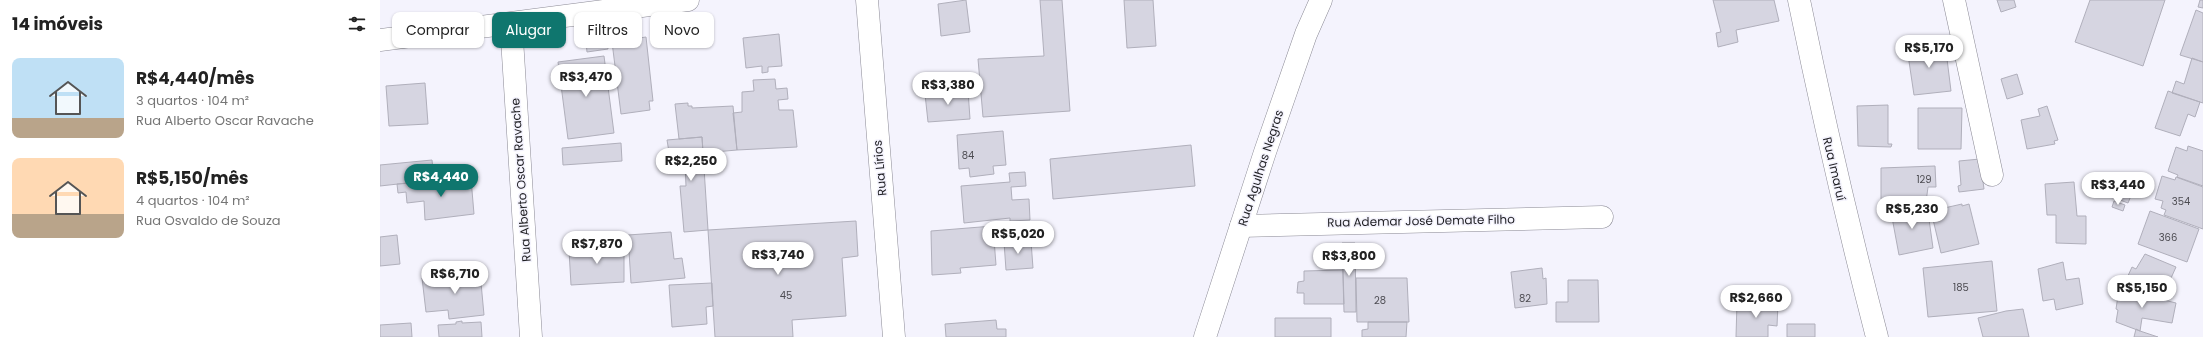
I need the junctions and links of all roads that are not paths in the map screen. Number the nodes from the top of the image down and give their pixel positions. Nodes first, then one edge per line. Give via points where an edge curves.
1 (688, 0) edge
2 (867, 0) edge
3 (1321, 0) edge
4 (1799, 0) edge
5 (1954, 0) edge
6 (566, 16) edge
7 (492, 25) edge
8 (380, 40) edge
9 (513, 48) edge
10 (1992, 175) dead end
11 (1602, 217) dead end
12 (1241, 226) junction
13 (531, 337) edge
14 (894, 337) edge
15 (1205, 337) edge
16 (1877, 337) edge

1 - 6 street
2 - 14 street, Rua Lírios
3 - 12 street, Rua Agulhas Negras via 1306,34
4 - 16 street, Rua Imaruí via 1838,187
5 - 10 street
7 - 8 street
9 - 13 street, Rua Alberto Oscar Ravache
11 - 12 street, Rua Ademar José Demate Filho
12 - 15 street, Rua Agulhas Negras

